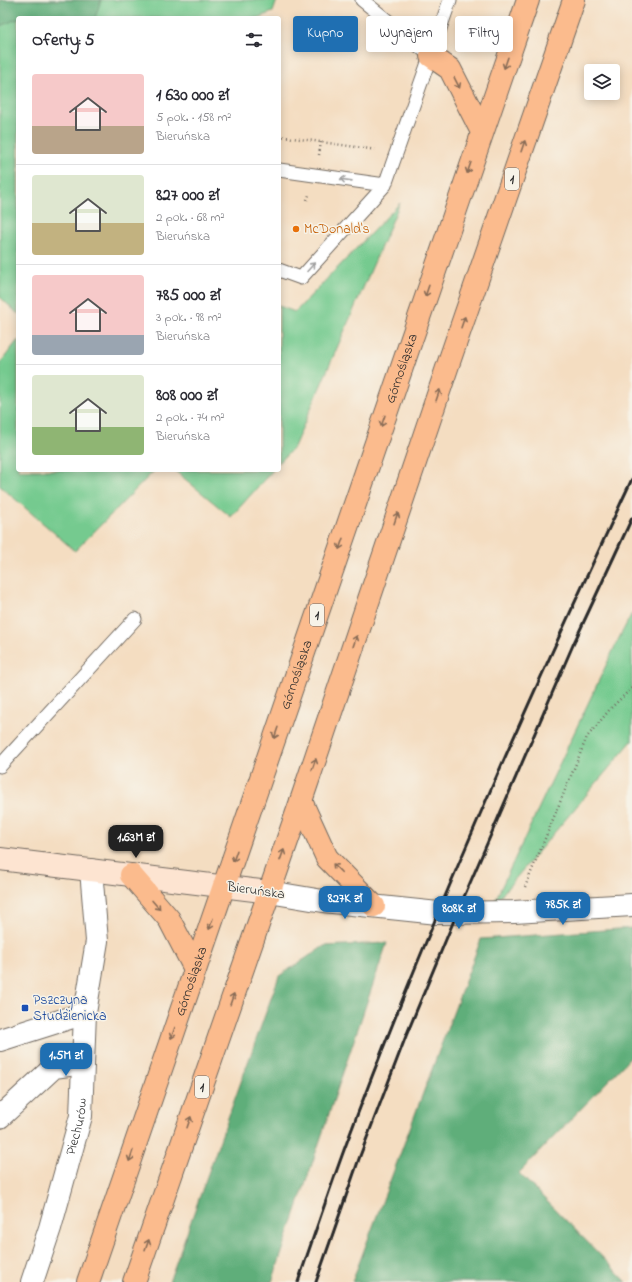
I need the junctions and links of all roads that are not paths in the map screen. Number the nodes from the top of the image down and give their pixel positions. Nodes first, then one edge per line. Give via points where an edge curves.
1 (362, 0) edge
2 (450, 0) edge
3 (528, 0) edge
4 (574, 0) edge
5 (430, 56) junction
6 (482, 132) junction
7 (281, 170) edge
8 (385, 185) junction
9 (281, 271) edge
10 (135, 620) dead end
11 (0, 766) edge
12 (301, 801) junction
13 (0, 859) edge
14 (91, 870) junction
15 (131, 875) junction
16 (224, 887) junction
17 (269, 892) junction
18 (632, 905) edge
19 (374, 906) junction
20 (195, 969) junction
21 (85, 1014) junction
22 (0, 1040) edge
23 (83, 1063) junction
24 (0, 1118) edge
25 (32, 1282) edge
26 (88, 1282) edge
27 (134, 1282) edge

1 - 5 lane
2 - 5 lane
3 -> 6 main road, Górnośląska / 1
12 -> 4 main road, 1
5 -> 6 main road via 450,69
5 - 8 lane
6 -> 16 main road, Górnośląska / 1
8 -> 7 lane
9 -> 8 lane via 301,278
10 - 11 lane
17 -> 12 main road, 1
19 -> 12 main road via 328,858
13 - 14 main road, Bieruńska
14 - 15 main road, Bieruńska
14 - 21 street, Piechurów via 97,941
15 - 16 main road, Bieruńska
15 -> 20 main road via 169,919
16 - 17 main road, Bieruńska
16 -> 20 main road, Górnośląska / 1
17 - 19 street, Bieruńska
27 -> 17 main road, 1
18 - 19 street, Bieruńska via 514,912 438,913
20 -> 26 main road, Górnośląska / 1
21 - 22 street
21 - 23 street, Piechurów
23 - 24 street via 54,1067
23 - 25 street, Piechurów via 81,1116

